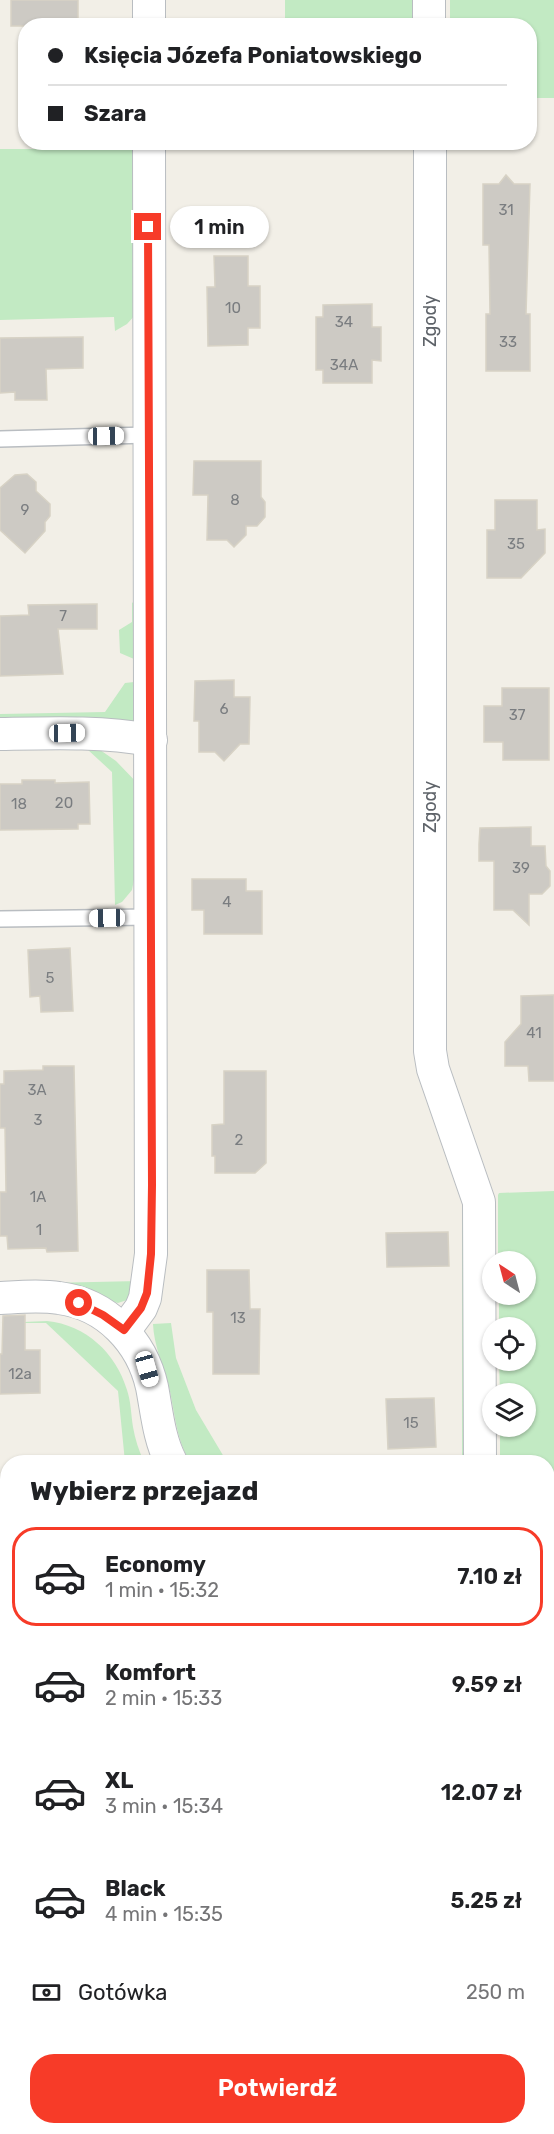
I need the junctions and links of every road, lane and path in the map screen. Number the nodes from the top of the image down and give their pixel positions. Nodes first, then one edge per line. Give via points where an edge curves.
1 (149, 0) edge
2 (429, 0) edge
3 (148, 18) edge
4 (429, 18) edge
5 (149, 150) edge
6 (430, 150) edge
7 (148, 435) junction
8 (0, 439) edge
9 (0, 734) edge
10 (151, 740) junction
11 (150, 917) junction
12 (0, 920) edge
13 (0, 1298) edge
14 (124, 1330) junction
15 (168, 1455) edge
16 (480, 1455) edge

1 - 3 street
2 - 4 street
5 - 7 street
6 - 16 street, Zgody via 430,1051 479,1202
7 - 8 lane
7 - 10 street
9 - 10 street via 89,732
10 - 11 street
11 - 12 lane
11 - 14 street via 150,1264 144,1303
13 - 14 street via 41,1296 70,1300
14 - 15 street via 147,1369 161,1440

